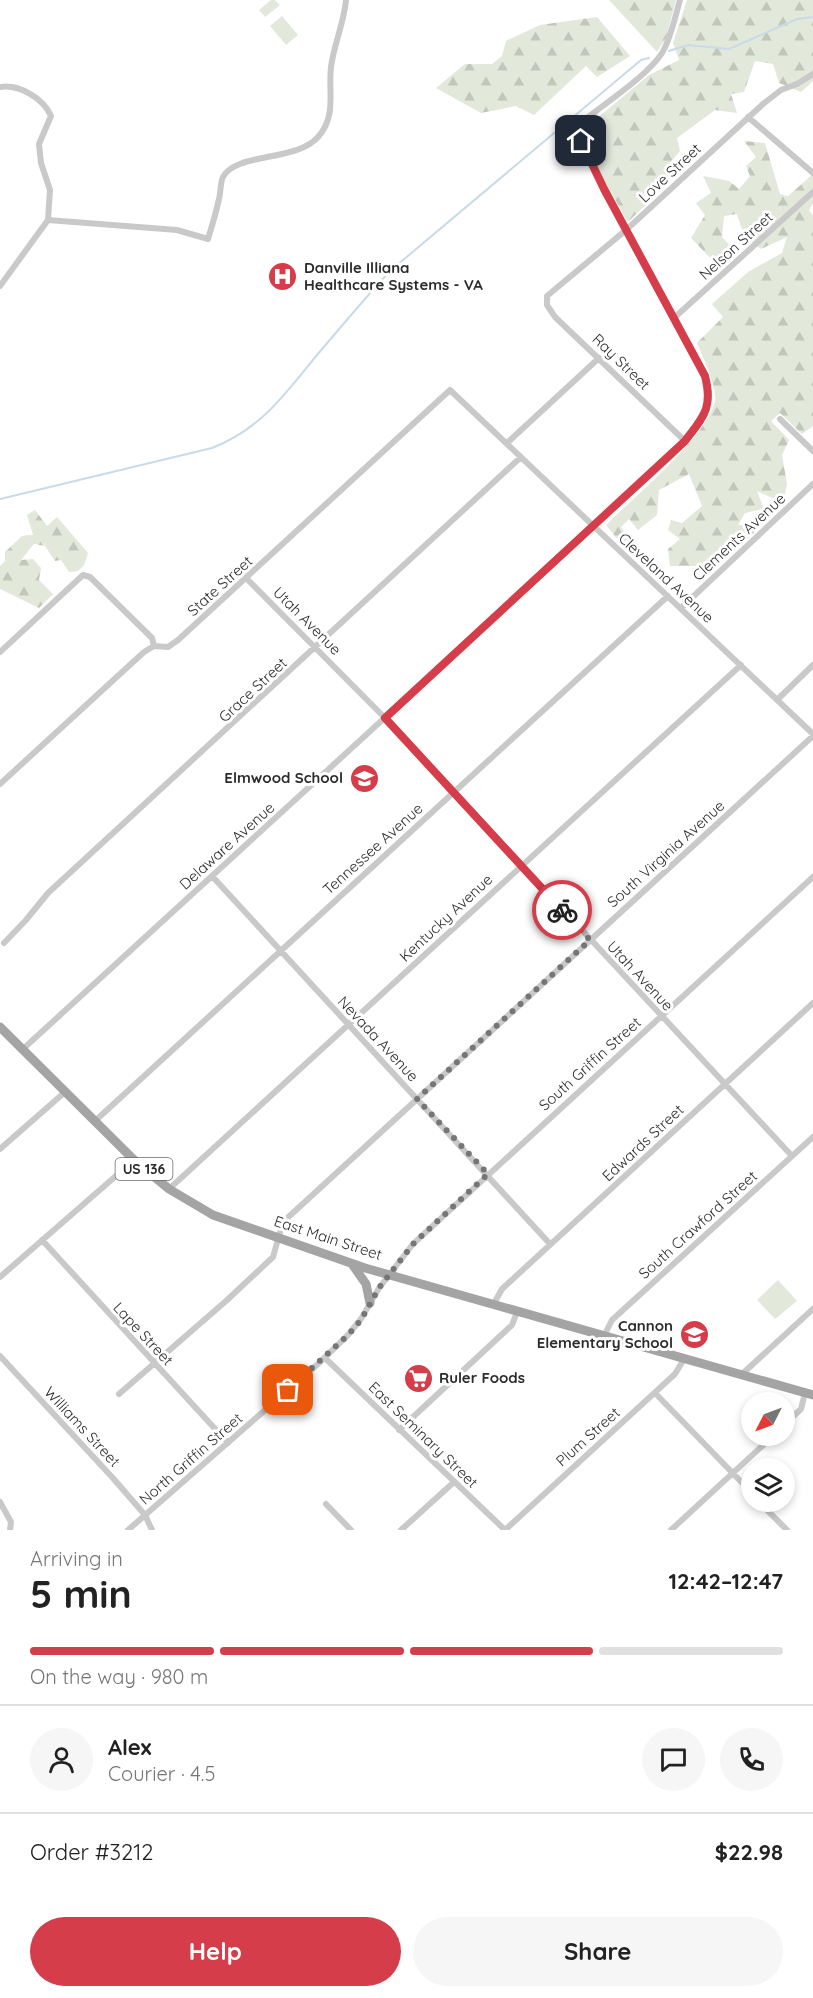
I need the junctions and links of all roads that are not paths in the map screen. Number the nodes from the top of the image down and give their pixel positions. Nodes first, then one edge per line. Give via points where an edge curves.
1 (346, 0) edge
2 (680, 0) edge
3 (813, 74) edge
4 (0, 87) edge
5 (748, 117) junction
6 (813, 173) edge
7 (813, 192) edge
8 (48, 220) junction
9 (626, 230) junction
10 (0, 286) edge
11 (547, 296) joint
12 (674, 318) junction
13 (599, 358) junction
14 (450, 390) joint
15 (780, 419) dead end
16 (685, 441) junction
17 (507, 443) junction
18 (813, 451) edge
19 (521, 457) junction
20 (813, 484) edge
21 (594, 526) junction
22 (246, 578) junction
23 (668, 596) junction
24 (681, 608) junction
25 (154, 646) junction
26 (316, 647) junction
27 (0, 652) edge
28 (741, 665) junction
29 (813, 665) edge
30 (777, 700) junction
31 (385, 718) junction
32 (813, 735) edge
33 (0, 784) edge
34 (454, 792) junction
35 (521, 866) junction
36 (212, 876) junction
37 (813, 877) edge
38 (590, 940) junction
39 (4, 943) dead end
40 (281, 949) junction
41 (813, 1003) edge
42 (661, 1015) junction
43 (348, 1024) junction
44 (0, 1027) edge
45 (22, 1049) junction
46 (724, 1084) junction
47 (65, 1092) junction
48 (417, 1099) junction
49 (94, 1121) junction
50 (813, 1137) edge
51 (0, 1149) edge
52 (792, 1156) junction
53 (133, 1159) junction
54 (488, 1174) junction
55 (169, 1190) junction
56 (278, 1238) junction
57 (42, 1240) junction
58 (550, 1244) junction
59 (352, 1264) junction
60 (390, 1274) junction
61 (0, 1277) edge
62 (370, 1303) junction
63 (493, 1305) junction
64 (813, 1309) edge
65 (517, 1311) junction
66 (604, 1336) junction
67 (0, 1356) edge
68 (325, 1358) junction
69 (684, 1359) junction
70 (154, 1363) junction
71 (741, 1376) junction
72 (655, 1393) junction
73 (119, 1394) dead end
74 (809, 1394) edge
75 (795, 1415) edge
76 (399, 1430) junction
77 (228, 1443) junction
78 (762, 1446) edge
79 (732, 1473) junction
80 (454, 1482) junction
81 (741, 1482) edge
82 (0, 1502) edge
83 (326, 1504) dead end
84 (769, 1512) edge
85 (145, 1515) junction
86 (10, 1530) edge
87 (128, 1530) edge
88 (152, 1530) edge
89 (351, 1530) edge
90 (401, 1530) edge
91 (505, 1530) edge
92 (671, 1530) edge
93 (787, 1530) edge

1 - 8 street via 331,67 330,114 322,131 305,147 229,170 223,178 208,239 177,230
2 - 9 street via 661,55 587,118 582,130 581,141
3 - 5 street, Love Street via 781,90
4 - 8 street via 24,91 51,116 39,144 50,190
5 - 6 street
5 - 9 street, Love Street
7 - 12 street, Nelson Street
8 - 10 street
9 - 11 street, Love Street
9 - 12 street
11 - 13 street, Ray Street via 547,305 555,317
12 - 16 street, Delaware Avenue via 705,376 709,393 703,415
13 - 16 street, Ray Street
13 - 17 street
14 - 17 street, Cleveland Avenue
14 - 22 street, State Street
15 - 18 street
16 - 21 street, Delaware Avenue
17 - 19 street, Cleveland Avenue
19 - 21 street, Cleveland Avenue
19 - 26 street, Grace Street
20 - 24 street, Clements Avenue
21 - 23 street, Cleveland Avenue
21 - 31 street, Delaware Avenue
22 - 25 street, State Street via 178,640 168,647
22 - 26 street, Utah Avenue
23 - 24 street, Cleveland Avenue
23 - 34 street, Tennessee Avenue
24 - 28 street, Cleveland Avenue
25 - 27 street via 152,638 90,577 83,575
25 - 33 street, State Street
26 - 31 street, Utah Avenue
26 - 39 street, Grace Street via 48,893
28 - 30 street, Cleveland Avenue
28 - 35 street, Kentucky Avenue
29 - 30 street
30 - 32 street, Cleveland Avenue
31 - 34 street, Utah Avenue
31 - 36 street, Delaware Avenue
32 - 38 street, South Virginia Avenue
34 - 35 street, Utah Avenue
34 - 40 street, Tennessee Avenue
35 - 38 street, Utah Avenue
35 - 43 street, Kentucky Avenue
36 - 40 street, Nevada Avenue
36 - 45 street, Delaware Avenue
37 - 42 street, South Griffin Street
38 - 42 street, Utah Avenue
38 - 48 street, South Virginia Avenue
40 - 43 street, Nevada Avenue
40 - 49 street, Tennessee Avenue
41 - 46 street, Edwards Street
42 - 46 street, Utah Avenue
42 - 54 street, South Griffin Street
43 - 48 street, Nevada Avenue
43 - 55 street, Kentucky Avenue
44 - 45 main road, East Main Street / US 136
45 - 47 main road, East Main Street / US 136
46 - 52 street, Utah Avenue
46 - 58 street, Edwards Street
47 - 49 main road, East Main Street / US 136
47 - 51 street
48 - 54 street, Nevada Avenue
48 - 56 street, South Virginia Avenue via 283,1222
49 - 53 main road, East Main Street / US 136
50 - 52 street, South Crawford Street
52 - 66 street, South Crawford Street via 612,1320
53 - 55 main road, East Main Street / US 136
53 - 57 street
54 - 58 street, Nevada Avenue
54 - 60 street, South Griffin Street via 413,1244
55 - 56 main road, East Main Street / US 136 via 213,1215
56 - 59 main road, East Main Street / US 136
56 - 70 street, South Virginia Avenue via 273,1257
57 - 61 street
57 - 70 street, Lape Street
58 - 63 street, Edwards Street via 502,1289
59 - 60 main road, East Main Street / US 136
59 - 62 main road via 366,1284
60 - 62 street, North Griffin Street
60 - 63 main road, East Main Street / US 136
62 - 68 street, North Griffin Street via 361,1320
63 - 65 main road, East Main Street / US 136
64 - 71 street
65 - 66 main road, East Main Street / US 136
65 - 76 street via 512,1325
66 - 69 main road, East Main Street / US 136
67 - 85 street, Williams Street
68 - 76 street, East Seminary Street
68 - 77 street, North Griffin Street
69 - 71 main road, East Main Street / US 136
69 - 72 street, Plum Street
70 - 73 street, South Virginia Avenue
70 - 77 street, Lape Street
71 - 74 main road, East Main Street / US 136
72 - 79 street
72 - 91 street, Plum Street
74 - 75 street
76 - 80 street, East Seminary Street
77 - 85 street, North Griffin Street
78 - 79 street
79 - 81 street
79 - 92 street
80 - 90 street
80 - 91 street, East Seminary Street
82 - 86 street
83 - 89 street
84 - 93 street
85 - 87 street, North Griffin Street
85 - 88 street, Williams Street

